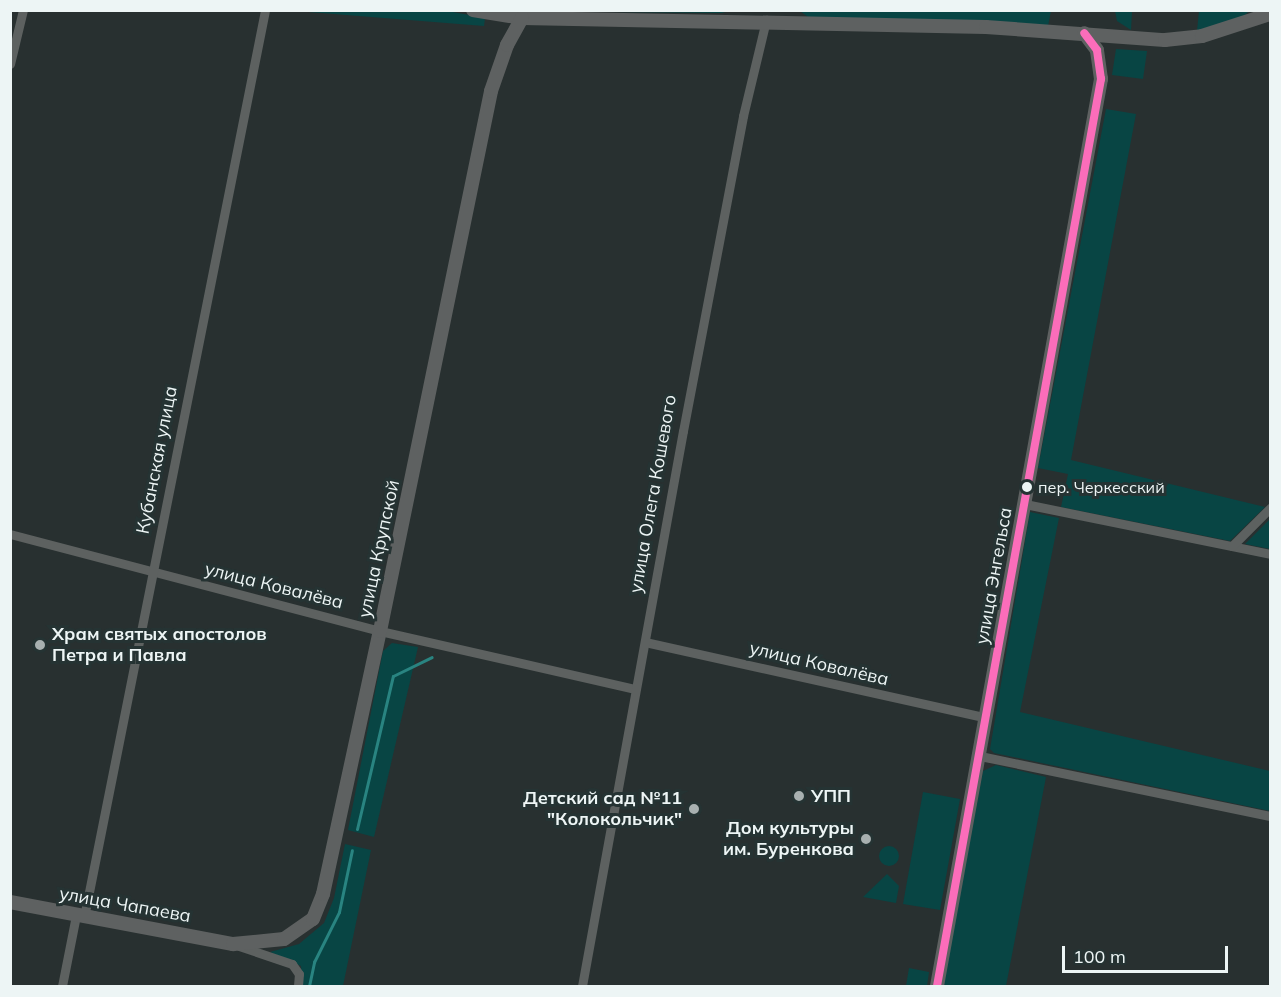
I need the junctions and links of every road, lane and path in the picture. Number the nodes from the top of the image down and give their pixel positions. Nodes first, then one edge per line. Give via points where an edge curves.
1 (23, 10) edge
2 (265, 10) edge
3 (473, 10) edge
4 (1270, 15) edge
5 (767, 16) edge
6 (522, 18) junction
7 (1084, 33) junction
8 (10, 64) edge
9 (1025, 504) junction
10 (1270, 508) edge
11 (10, 534) edge
12 (1232, 546) junction
13 (1270, 554) edge
14 (151, 572) junction
15 (380, 630) junction
16 (645, 642) junction
17 (635, 689) junction
18 (987, 718) junction
19 (980, 756) junction
20 (1270, 816) edge
21 (10, 902) edge
22 (80, 916) junction
23 (233, 944) junction
24 (62, 987) edge
25 (298, 987) edge
26 (582, 987) edge
27 (937, 987) edge

1 - 8 street
2 - 14 street, Кубанская улица
3 - 6 street
4 - 7 street via 1184,39
5 - 6 street
5 - 7 street
5 - 16 street, улица Олега Кошевого via 741,128
6 - 15 street, улица Крупской via 507,45 491,91
7 - 9 street, улица Энгельса via 1097,50 1101,79
9 - 12 street
9 - 18 street, улица Энгельса
10 - 12 street
11 - 14 street, улица Ковалёва
12 - 13 street
14 - 15 street, улица Ковалёва
14 - 22 street, Кубанская улица
15 - 17 street, улица Ковалёва
15 - 23 street, улица Крупской via 318,910 307,926 284,939
16 - 17 street, улица Олега Кошевого
16 - 18 street, улица Ковалёва
17 - 26 street, улица Олега Кошевого
18 - 19 street, улица Энгельса
19 - 20 street
19 - 27 street, улица Энгельса
21 - 22 street, улица Чапаева
22 - 23 street, улица Чапаева
22 - 24 street, Кубанская улица
23 - 25 street via 292,964 299,974

